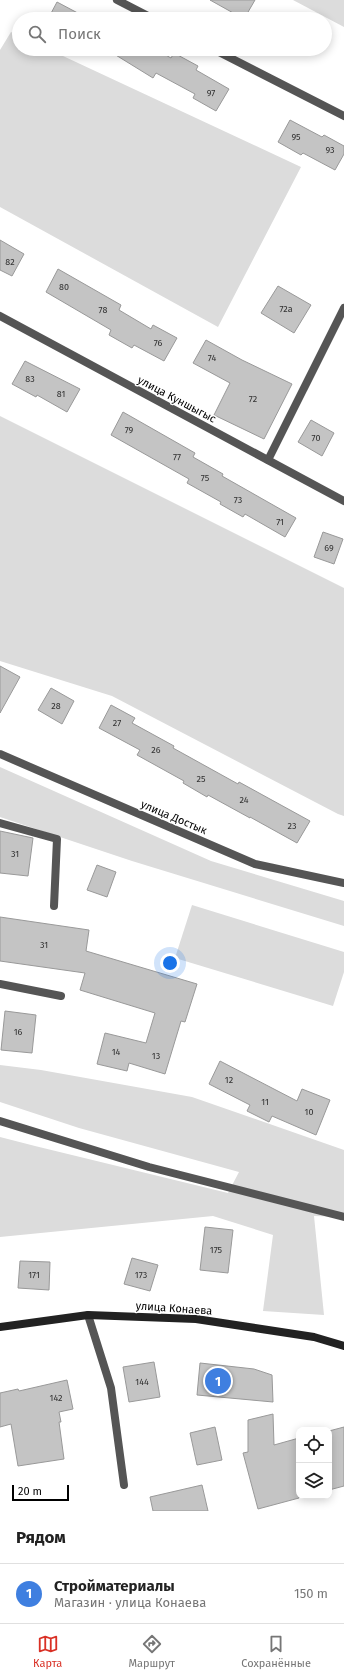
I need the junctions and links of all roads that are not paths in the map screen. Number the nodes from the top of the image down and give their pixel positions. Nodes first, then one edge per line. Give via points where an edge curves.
1 (117, 0) edge
2 (140, 12) edge
3 (227, 56) edge
4 (344, 116) edge
5 (344, 308) edge
6 (0, 316) edge
7 (268, 460) junction
8 (344, 501) edge
9 (0, 754) edge
10 (0, 823) edge
11 (344, 883) edge
12 (54, 906) dead end
13 (0, 984) edge
14 (61, 996) dead end
15 (0, 1121) edge
16 (344, 1217) edge
17 (88, 1315) junction
18 (0, 1327) edge
19 (344, 1346) edge
20 (124, 1485) dead end

1 - 2 street
3 - 4 street
5 - 7 street
6 - 7 street, улица Куншыгыс
7 - 8 street, улица Куншыгыс
9 - 11 street, улица Достык via 255,864
10 - 12 street via 57,839
13 - 14 street
15 - 16 street via 149,1167
17 - 18 main road, улица Конаева
17 - 19 main road, улица Конаева via 196,1319 314,1337
17 - 20 street via 111,1388

